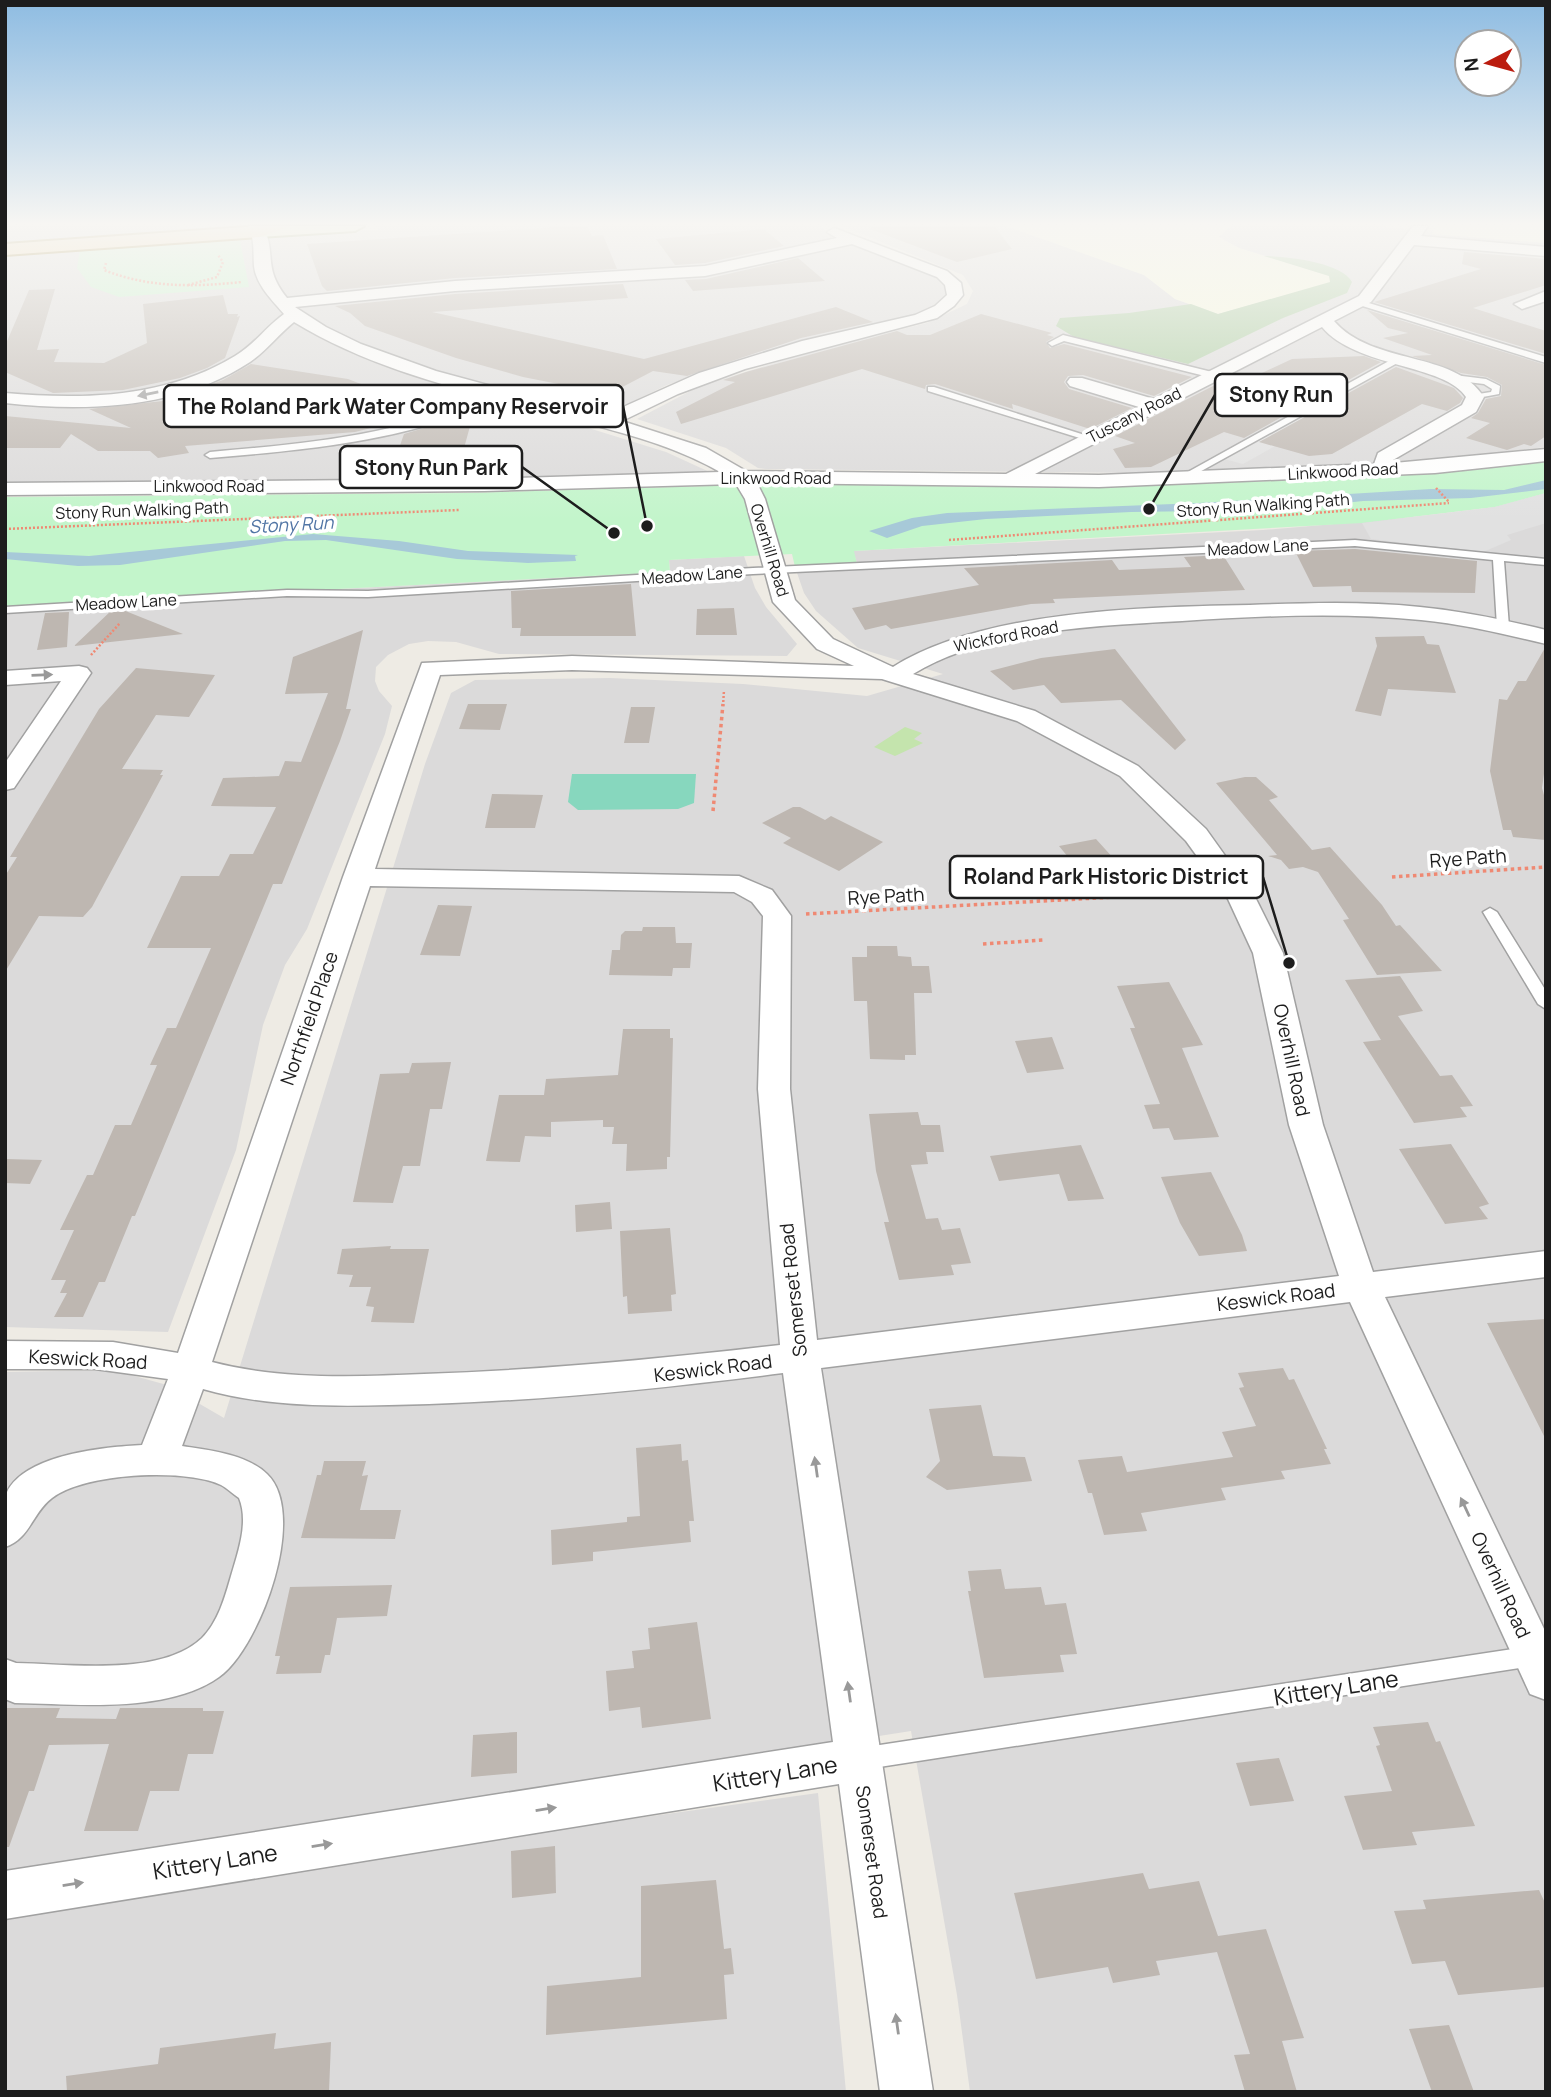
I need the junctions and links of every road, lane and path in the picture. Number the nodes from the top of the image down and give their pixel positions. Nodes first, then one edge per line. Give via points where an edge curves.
1 (281, 324) edge
2 (310, 324) edge
3 (894, 324) edge
4 (1319, 324) edge
5 (1327, 324) edge
6 (1429, 324) edge
7 (320, 331) junction
8 (274, 334) junction
9 (1286, 341) junction
10 (1052, 343) dead end
11 (1349, 343) junction
12 (1398, 359) junction
13 (1546, 360) edge
14 (1213, 375) junction
15 (1076, 382) dead end
16 (931, 389) dead end
17 (499, 395) junction
18 (5, 398) edge
19 (1153, 405) junction
20 (606, 422) junction
21 (1090, 438) junction
22 (210, 455) dead end
23 (1546, 455) edge
24 (1389, 469) junction
25 (742, 477) junction
26 (1182, 478) junction
27 (1009, 480) junction
28 (1436, 487) dead end
29 (5, 489) edge
30 (472, 509) dead end
31 (5, 529) edge
32 (940, 541) dead end
33 (1498, 557) junction
34 (1546, 562) edge
35 (773, 570) junction
36 (141, 601) junction
37 (5, 610) edge
38 (1503, 627) junction
39 (1546, 637) edge
40 (825, 644) junction
41 (792, 669) junction
42 (79, 673) junction
43 (894, 676) junction
44 (5, 678) edge
45 (723, 703) dead end
46 (14, 758) edge
47 (5, 782) edge
48 (713, 811) dead end
49 (1546, 867) edge
50 (357, 877) junction
51 (1392, 877) dead end
52 (1206, 892) dead end
53 (1490, 912) dead end
54 (777, 916) junction
55 (1044, 940) dead end
56 (984, 944) dead end
57 (1546, 1004) edge
58 (1546, 1264) edge
59 (1362, 1286) junction
60 (5, 1355) edge
61 (800, 1358) junction
62 (191, 1369) junction
63 (156, 1461) junction
64 (5, 1530) edge
65 (1542, 1664) edge
66 (5, 1679) edge
67 (859, 1759) junction
68 (5, 1895) edge
69 (907, 2092) edge

1 - 8 street
2 - 7 street
3 - 20 street via 806,345 684,383
4 - 9 street, Tuscany Road
5 - 11 street
6 - 13 lane
7 - 8 street
7 - 17 street via 384,360
8 -> 18 street via 225,369 161,391 94,401
9 - 11 street
9 - 14 street, Tuscany Road
10 - 14 lane via 1063,338
11 - 12 street
12 - 24 street via 1454,378 1475,397 1470,408 1385,457
12 - 26 lane
14 - 19 street, Tuscany Road
15 - 19 street
16 - 21 lane
17 - 20 street
17 - 22 lane via 437,422 395,433
19 - 21 street, Tuscany Road
20 - 25 street via 699,452
21 - 27 street, Tuscany Road
23 - 24 street, Linkwood Road
24 - 26 street, Linkwood Road
25 - 27 street, Linkwood Road
25 - 29 street, Linkwood Road via 484,485
25 - 35 street, Overhill Road via 755,499
26 - 27 street, Linkwood Road
28 - 32 path, Stony Run Walking Path via 1449,503
30 - 31 path, Stony Run Walking Path
33 - 34 lane, Meadow Lane
33 - 35 lane, Meadow Lane via 1355,543
33 - 38 lane
35 - 36 lane, Meadow Lane via 368,594
35 - 40 street, Overhill Road via 784,602
36 - 37 lane, Meadow Lane
36 - 42 path via 92,652
38 - 39 street, Wickford Road
38 - 43 street, Wickford Road via 1371,611 1242,611 1151,617 970,640 928,653 903,665
40 - 41 street via 814,657
40 - 43 street, Overhill Road
41 - 43 street
41 - 50 street, Northfield Place via 572,663 430,668
44 -> 42 street
42 - 46 street
43 - 59 street, Overhill Road via 1026,716 1129,771 1196,835 1242,899 1268,953 1306,1125
45 - 48 path
46 - 47 street
49 - 51 path, Rye Path
50 - 54 street via 739,884 760,893
50 - 62 street, Northfield Place
52 - 54 path, Rye Path
53 - 57 lane
54 - 61 street, Somerset Road via 774,1089
55 - 56 path
58 - 59 street, Keswick Road
59 - 61 street, Keswick Road
65 -> 59 street, Overhill Road
60 - 62 street, Keswick Road via 120,1356
61 - 62 street, Keswick Road via 636,1377 420,1388 264,1388
67 -> 61 street, Somerset Road
62 - 63 street, Northfield Place
63 - 64 street via 65,1471 23,1501
63 - 66 street via 204,1464 244,1477 257,1489 263,1510 260,1551 240,1615 217,1652 195,1669 156,1682 15,1683
65 - 67 lane, Kittery Lane
68 -> 67 street, Kittery Lane
69 -> 67 street, Somerset Road

